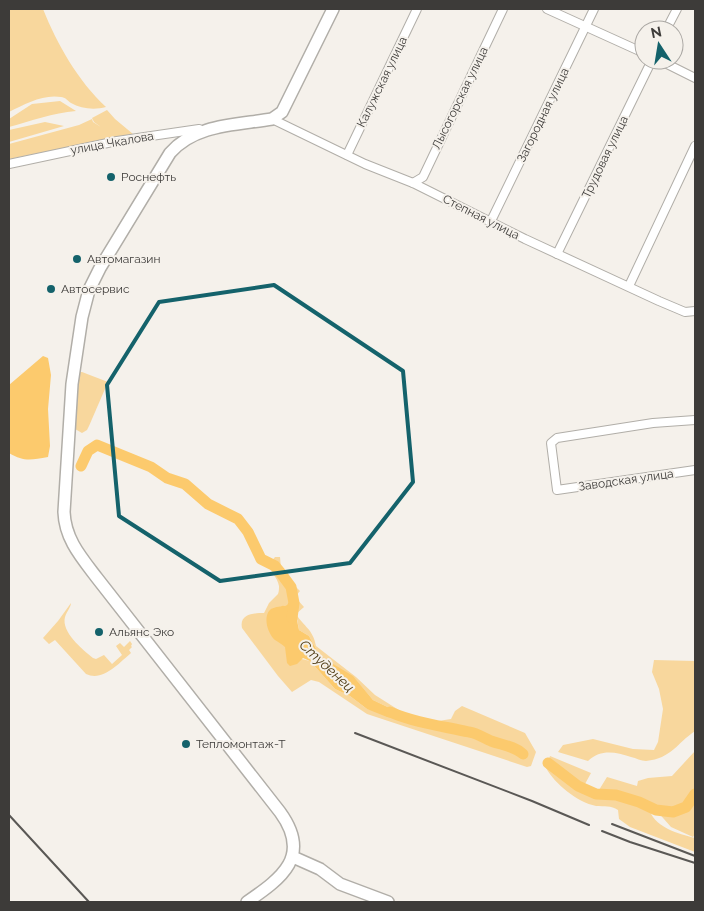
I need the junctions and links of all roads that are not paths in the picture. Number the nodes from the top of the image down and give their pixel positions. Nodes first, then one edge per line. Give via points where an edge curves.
1 (333, 9) edge
2 (417, 9) edge
3 (503, 9) edge
4 (547, 9) edge
5 (594, 9) edge
6 (586, 27) junction
7 (634, 49) edge
8 (647, 70) edge
9 (679, 70) edge
10 (695, 78) edge
11 (272, 118) junction
12 (216, 128) junction
13 (695, 146) edge
14 (347, 154) junction
15 (9, 164) edge
16 (413, 183) junction
17 (491, 221) junction
18 (557, 254) junction
19 (628, 286) junction
20 (693, 311) edge
21 (695, 420) edge
22 (695, 470) edge
23 (293, 857) junction
24 (247, 902) edge
25 (388, 902) edge

1 - 11 main road via 282,112
2 - 14 street, Калужская улица
3 - 16 street, Лысогорская улица via 423,177
4 - 6 street
5 - 6 street, Загородная улица
6 - 7 street
6 - 17 street, Загородная улица
8 - 18 street, Трудовая улица
9 - 10 street
11 - 12 main road
11 - 14 street, Степная улица
12 - 15 street, улица Чкалова via 118,141
12 - 23 main road via 187,137 170,153 89,290 72,384 64,522 70,540 91,570 286,820 292,837
13 - 19 street
14 - 16 street, Степная улица
16 - 17 street, Степная улица
17 - 18 street, Степная улица
18 - 19 street, Степная улица
19 - 20 street, Степная улица via 680,310
21 - 22 street, Заводская улица via 557,438 551,443 557,490
23 - 24 main road via 282,874
23 - 25 main road via 320,869 340,884

